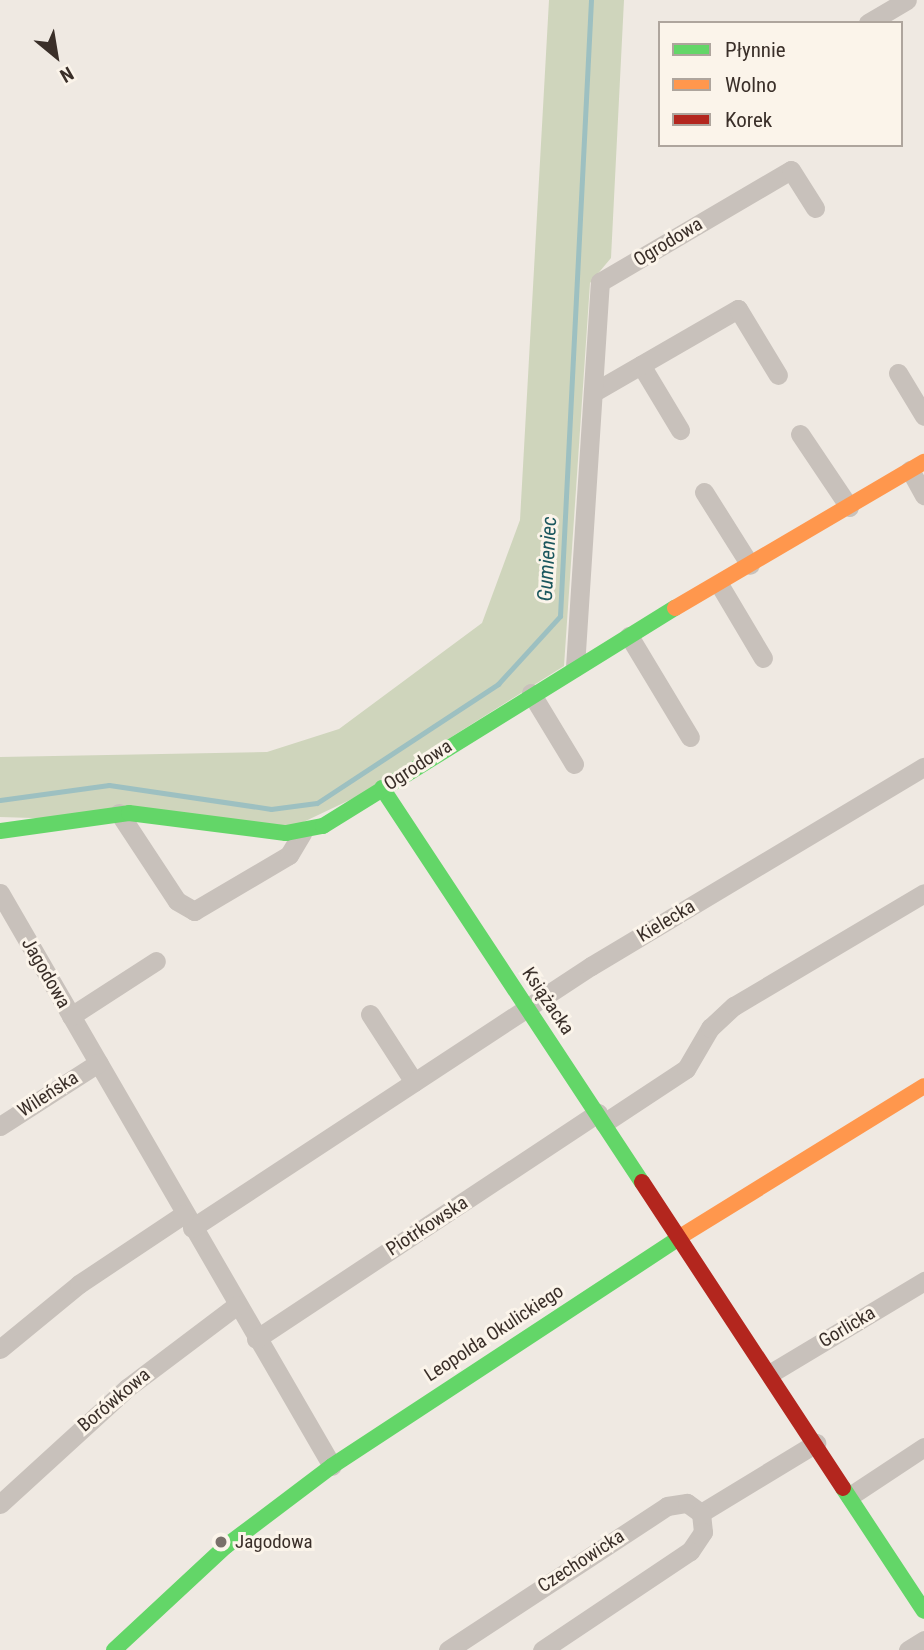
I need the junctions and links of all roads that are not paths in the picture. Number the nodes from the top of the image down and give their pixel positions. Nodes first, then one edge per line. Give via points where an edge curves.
1 (907, 0) edge
2 (871, 21) edge
3 (815, 208) dead end
4 (641, 365) junction
5 (898, 373) dead end
6 (778, 374) dead end
7 (594, 392) junction
8 (924, 416) edge
9 (680, 430) dead end
10 (800, 434) dead end
11 (917, 466) edge
12 (704, 492) dead end
13 (924, 495) edge
14 (849, 507) junction
15 (750, 565) junction
16 (719, 584) junction
17 (629, 636) junction
18 (763, 659) dead end
19 (575, 667) junction
20 (531, 693) junction
21 (690, 737) dead end
22 (574, 764) dead end
23 (924, 767) edge
24 (382, 789) junction
25 (119, 813) junction
26 (0, 831) edge
27 (302, 833) junction
28 (0, 893) edge
29 (924, 894) edge
30 (8, 925) edge
31 (156, 961) dead end
32 (527, 1007) junction
33 (370, 1014) dead end
34 (71, 1016) junction
35 (98, 1063) junction
36 (414, 1082) junction
37 (924, 1086) edge
38 (601, 1118) junction
39 (0, 1126) edge
40 (188, 1221) junction
41 (680, 1236) junction
42 (924, 1282) edge
43 (237, 1305) junction
44 (256, 1339) junction
45 (0, 1349) edge
46 (771, 1373) junction
47 (816, 1443) junction
48 (924, 1447) edge
49 (331, 1466) junction
50 (850, 1496) junction
51 (0, 1504) edge
52 (701, 1513) junction
53 (924, 1611) edge
54 (924, 1640) edge
55 (456, 1646) edge
56 (114, 1650) edge
57 (542, 1650) edge
58 (908, 1650) edge

1 - 2 street
3 - 7 street, Ogrodowa via 791,170 600,282
4 - 6 street via 738,309
4 - 7 street
4 - 9 street
5 - 8 street
7 - 19 street, Ogrodowa
10 - 14 street
11 - 13 street
11 - 14 street, Ogrodowa
12 - 15 street
14 - 15 street, Ogrodowa
15 - 16 street, Ogrodowa
16 - 17 street, Ogrodowa
16 - 18 street
17 - 19 street, Ogrodowa
17 - 21 street
19 - 20 street, Ogrodowa
20 - 22 street
20 - 24 street, Ogrodowa
23 - 32 street, Kielecka
24 - 27 street, Ogrodowa
24 - 32 street, Książacka
25 - 26 street
25 - 27 street
25 - 27 street, Ogrodowa via 177,901 194,911 289,855
28 - 30 street, Jagodowa
29 - 38 street, Piotrkowska via 734,1006 710,1028 686,1069
30 - 34 street, Jagodowa
31 - 34 street, Jagodowa
32 - 36 street, Kielecka
32 - 38 street, Książacka
33 - 36 street
34 - 35 street, Jagodowa
35 - 39 street, Wileńska
35 - 40 street, Jagodowa
36 - 40 street, Kielecka
37 - 41 street, Leopolda Okulickiego
38 - 41 street, Książacka
38 - 44 street, Piotrkowska
40 - 43 street, Jagodowa
40 - 45 street via 79,1284
41 - 46 street
41 - 49 street, Leopolda Okulickiego
42 - 46 street, Gorlicka
43 - 44 street, Jagodowa
43 - 51 street, Borówkowa via 127,1388
44 - 49 street, Jagodowa
46 - 47 street
47 - 50 street
47 - 52 street
48 - 50 street
49 - 56 street, Leopolda Okulickiego via 226,1546
50 - 53 street
52 - 55 street, Czechowicka via 687,1503 667,1506
52 - 57 street via 703,1532 690,1551
54 - 58 street

